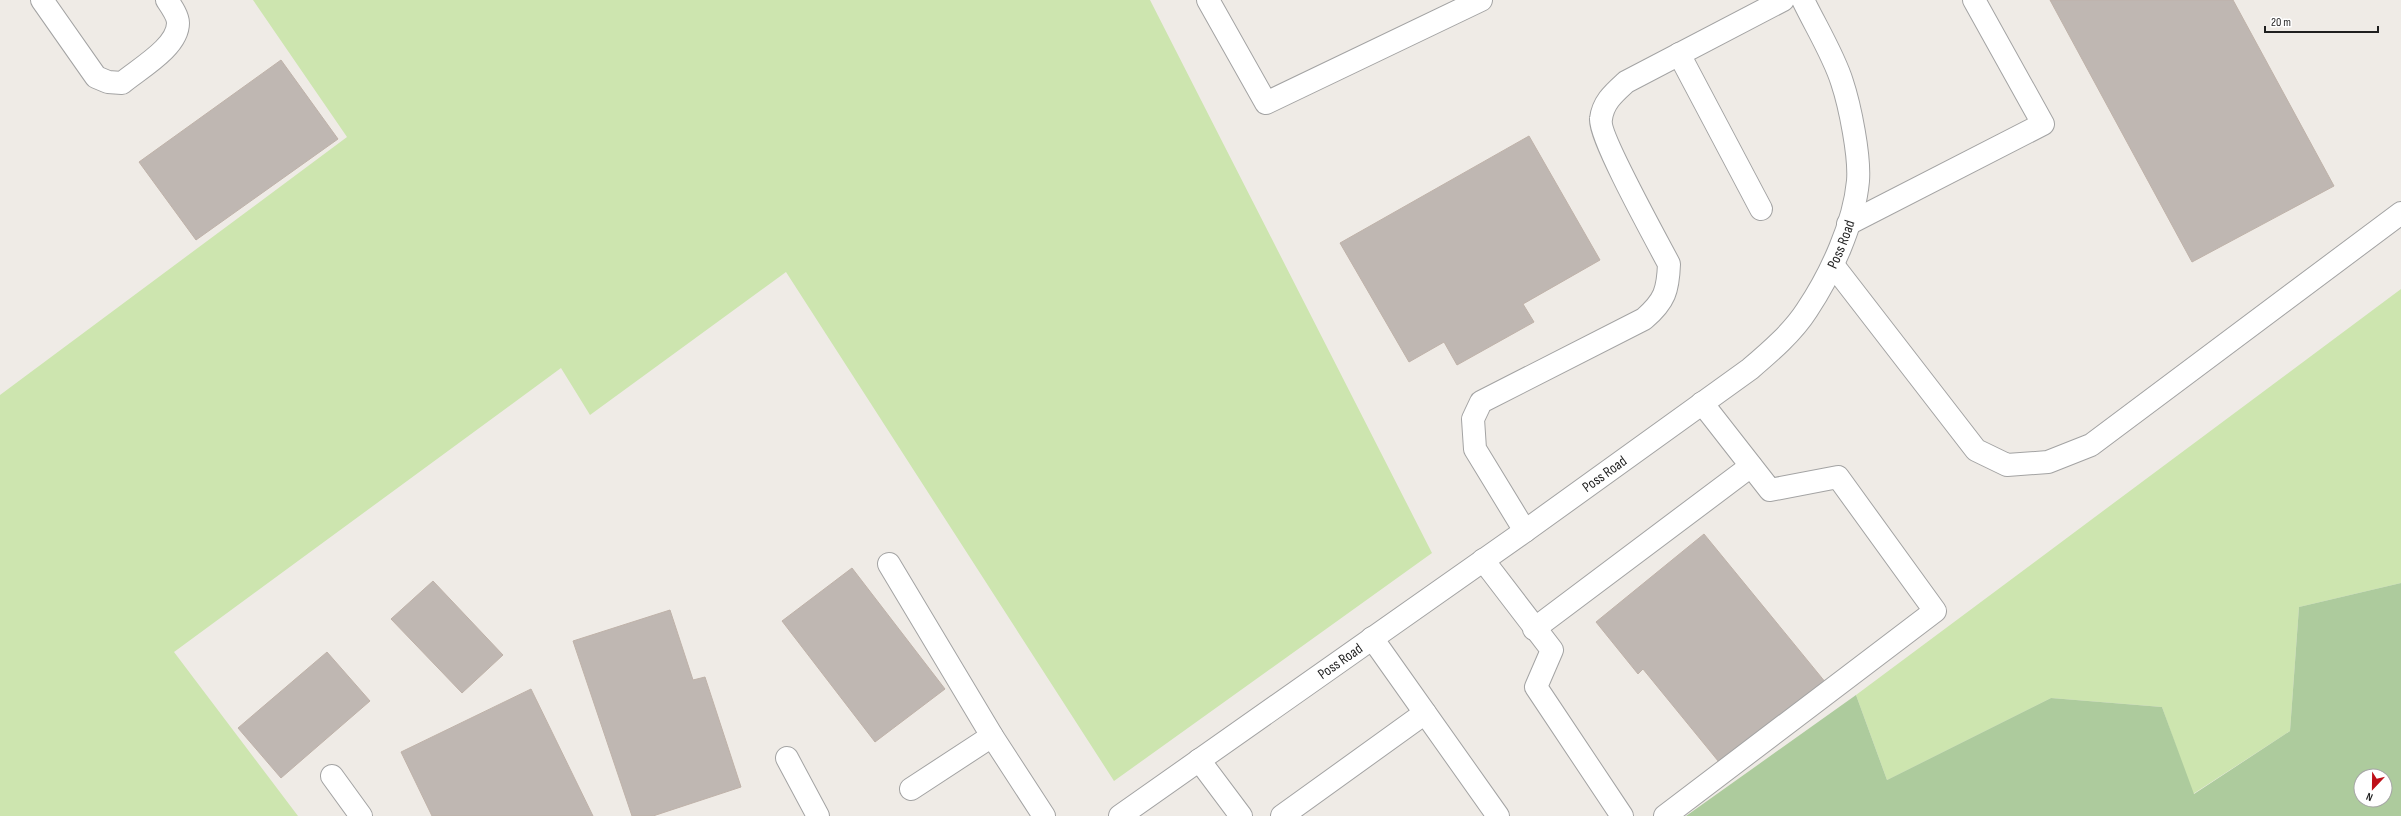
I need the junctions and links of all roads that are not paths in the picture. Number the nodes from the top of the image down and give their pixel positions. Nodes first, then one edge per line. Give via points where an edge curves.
1 (42, 0) edge
2 (167, 0) edge
3 (1208, 0) edge
4 (1481, 0) edge
5 (1782, 0) edge
6 (1802, 0) edge
7 (1974, 0) edge
8 (1680, 54) junction
9 (1760, 210) dead end
10 (2401, 213) edge
11 (1848, 224) junction
12 (1833, 265) junction
13 (1702, 403) junction
14 (1751, 466) junction
15 (1525, 531) junction
16 (1483, 560) junction
17 (889, 564) dead end
18 (1534, 630) junction
19 (1372, 638) junction
20 (1425, 713) junction
21 (992, 736) junction
22 (787, 758) dead end
23 (1199, 760) junction
24 (332, 776) dead end
25 (911, 790) dead end
26 (362, 816) edge
27 (818, 816) edge
28 (1044, 816) edge
29 (1120, 816) edge
30 (1241, 816) edge
31 (1282, 816) edge
32 (1498, 816) edge
33 (1622, 816) edge
34 (1665, 816) edge

1 - 2 street via 96,77 108,82 122,83 171,44 178,21
3 - 4 street via 1266,103
5 - 8 street
6 - 11 street, Poss Road via 1842,82 1854,134 1858,181
7 - 11 street via 2043,124
8 - 9 street
8 - 15 street via 1626,82 1608,99 1600,120 1611,151 1669,264 1668,284 1660,305 1644,319 1481,402 1473,419 1475,449
10 - 12 street via 2091,445 2048,462 2008,465 1976,450
11 - 12 street, Poss Road
12 - 13 street, Poss Road via 1806,312 1770,352
13 - 14 street
13 - 15 street, Poss Road
14 - 18 street
14 - 34 street via 1770,490 1838,477 1935,611
15 - 16 street, Poss Road
16 - 18 street
16 - 19 street, Poss Road
17 - 21 street
18 - 33 street via 1552,650 1536,687
19 - 20 street
19 - 23 street, Poss Road
20 - 31 street
20 - 32 street
21 - 25 street
21 - 28 street
22 - 27 street
23 - 29 street, Poss Road
23 - 30 street
24 - 26 street

